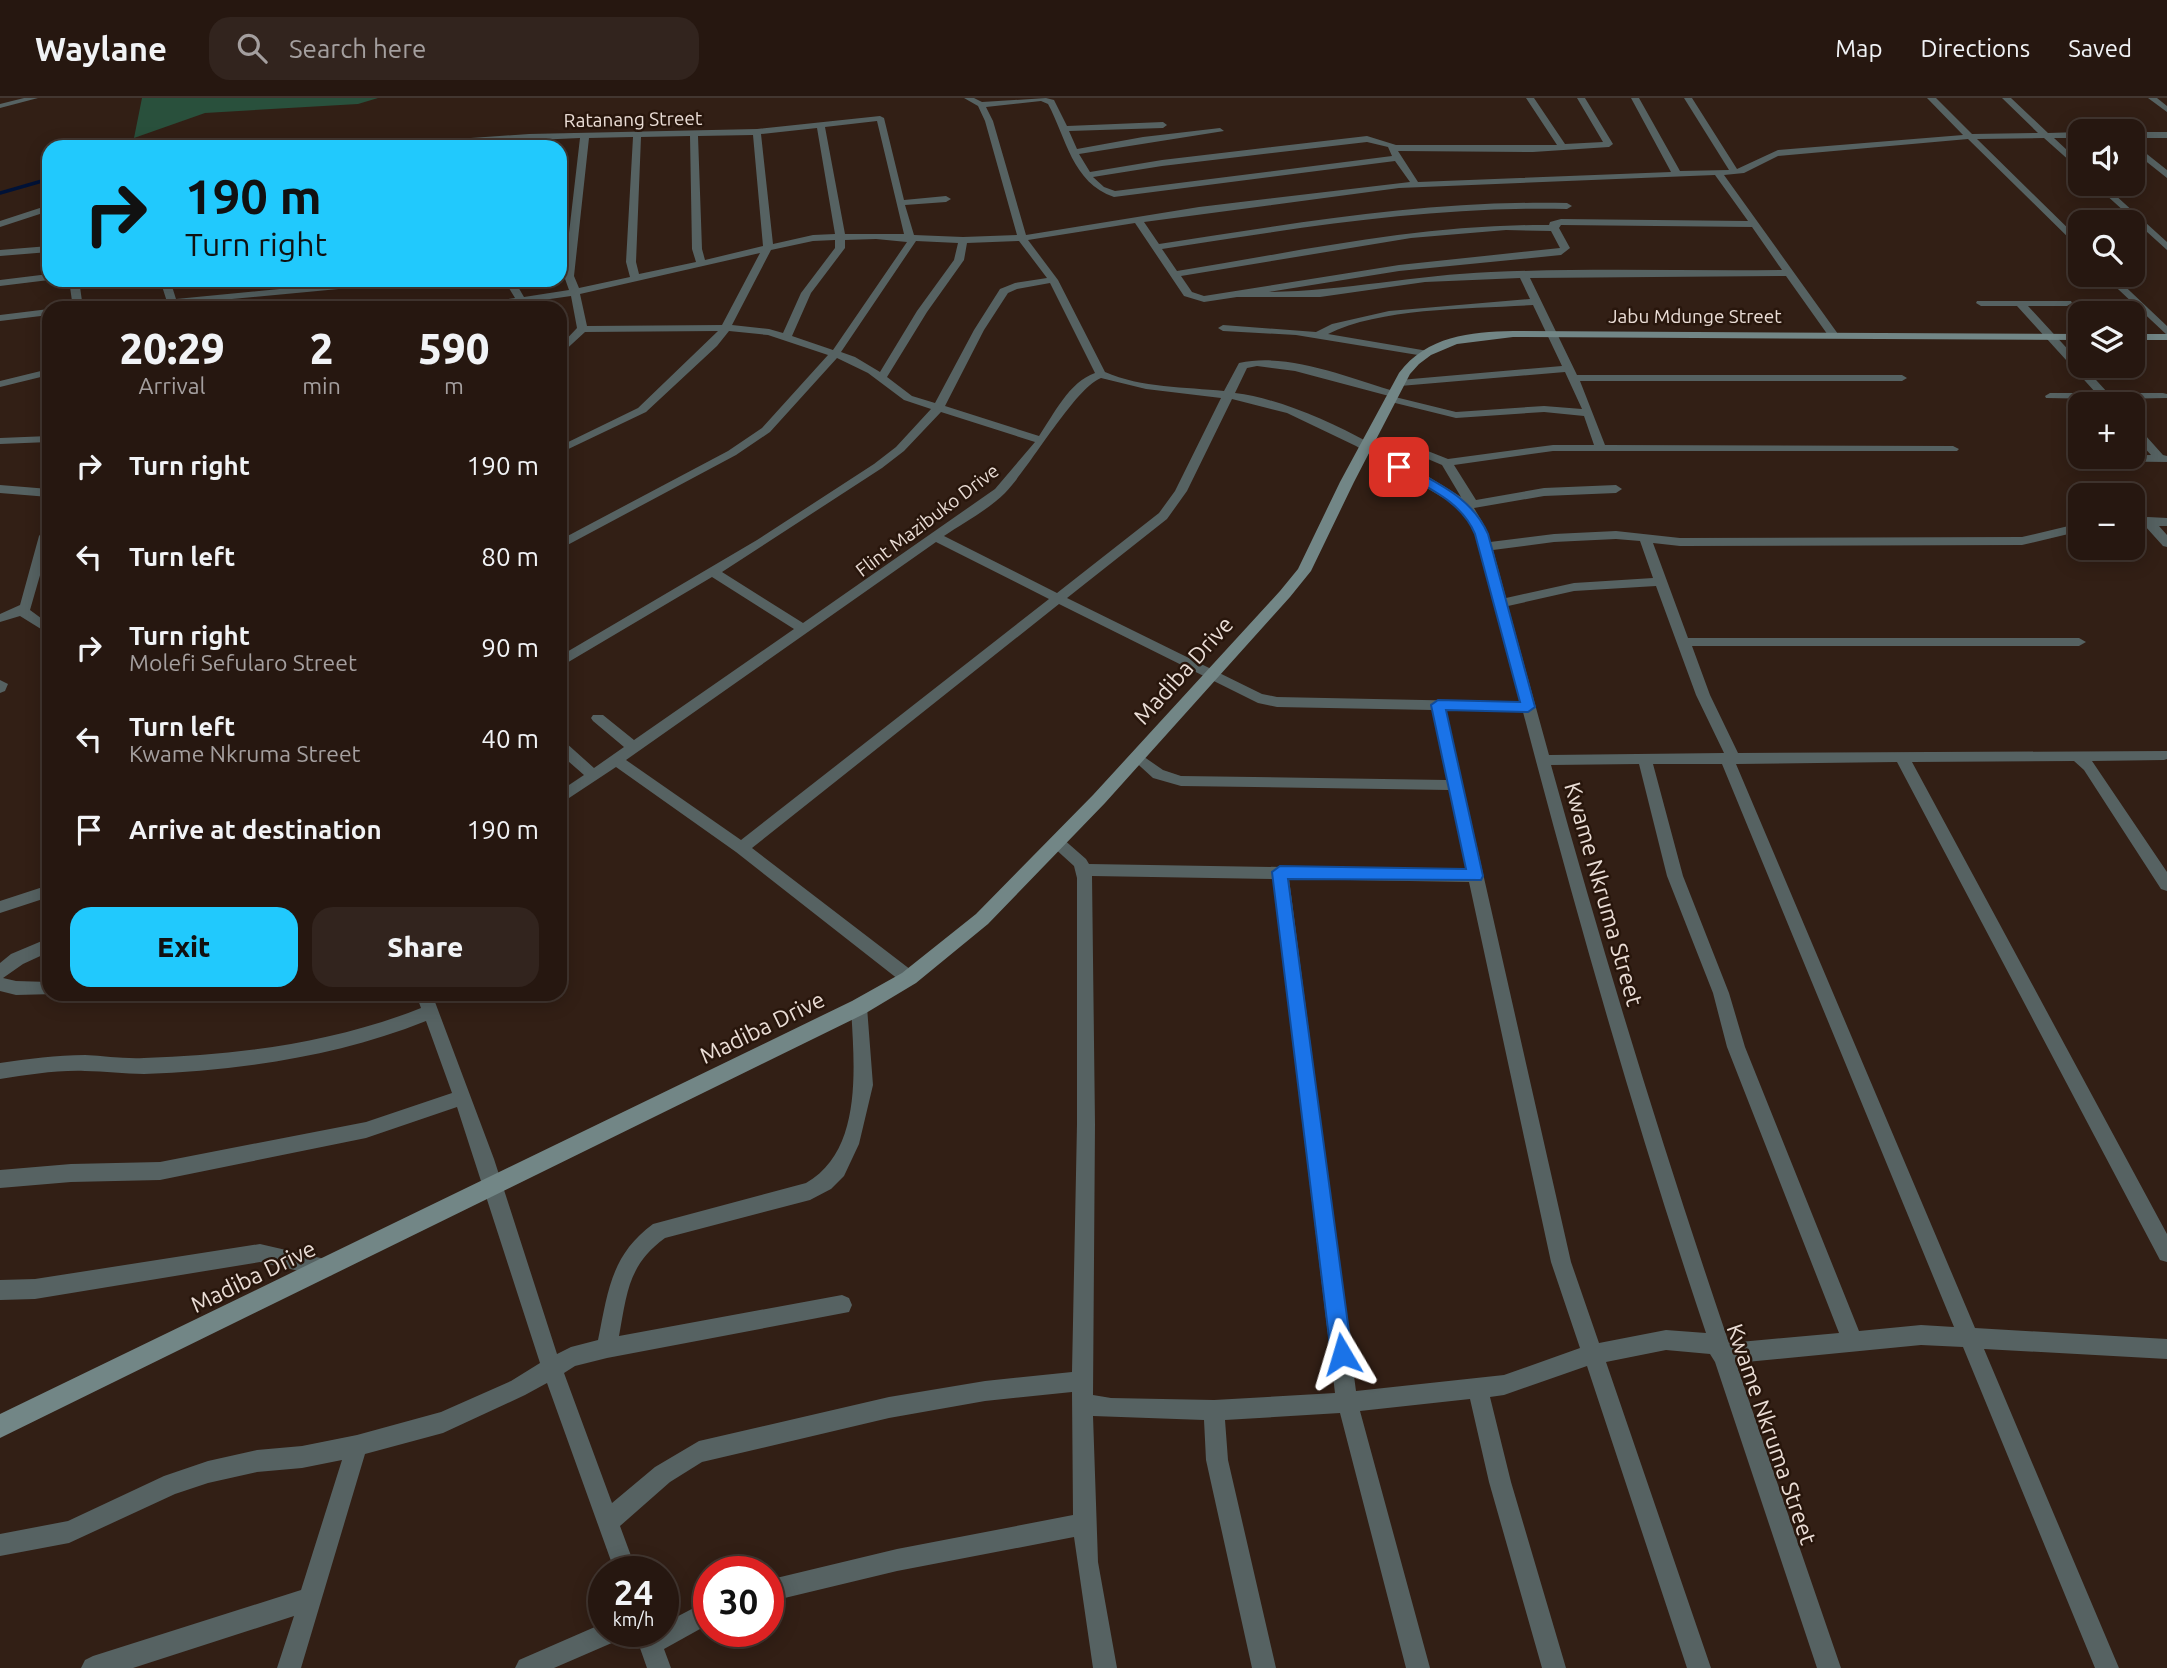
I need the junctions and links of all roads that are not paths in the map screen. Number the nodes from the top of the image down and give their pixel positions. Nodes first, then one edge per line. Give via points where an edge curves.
1 (34, 98) edge
2 (968, 98) edge
3 (1530, 98) edge
4 (1581, 98) edge
5 (1635, 98) edge
6 (1688, 98) edge
7 (1931, 98) edge
8 (2006, 98) edge
9 (2152, 98) edge
10 (981, 105) junction
11 (0, 106) edge
12 (2167, 110) edge
13 (1163, 125) dead end
14 (821, 126) junction
15 (1063, 129) junction
16 (1220, 131) dead end
17 (757, 132) junction
18 (694, 133) junction
19 (637, 135) junction
20 (2046, 135) junction
21 (2068, 135) edge
22 (2145, 135) edge
23 (2167, 135) edge
24 (585, 136) junction
25 (1970, 136) junction
26 (547, 140) edge
27 (1563, 148) junction
28 (1074, 152) junction
29 (1395, 153) junction
30 (2068, 156) edge
31 (2145, 157) edge
32 (1735, 172) junction
33 (1718, 173) junction
34 (1677, 174) junction
35 (1088, 175) junction
36 (2167, 176) edge
37 (1415, 183) junction
38 (1560, 192) junction
39 (2111, 196) edge
40 (946, 199) dead end
41 (900, 203) junction
42 (42, 210) edge
43 (1138, 220) junction
44 (1575, 222) junction
45 (4, 223) edge
46 (1755, 224) junction
47 (1554, 228) junction
48 (2068, 234) edge
49 (0, 236) edge
50 (841, 236) junction
51 (912, 237) junction
52 (1022, 238) junction
53 (963, 240) junction
54 (768, 247) junction
55 (1157, 247) junction
56 (2167, 247) edge
57 (42, 250) edge
58 (0, 253) edge
59 (701, 262) junction
60 (1790, 273) junction
61 (1175, 274) junction
62 (1523, 274) junction
63 (635, 277) junction
64 (42, 278) edge
65 (1053, 280) junction
66 (0, 283) edge
67 (338, 287) edge
68 (513, 287) edge
69 (2120, 287) edge
70 (575, 292) junction
71 (1241, 295) junction
72 (210, 301) edge
73 (522, 301) joint
74 (1536, 302) junction
75 (1981, 303) dead end
76 (2021, 303) junction
77 (2067, 303) dead end
78 (42, 313) edge
79 (0, 318) edge
80 (726, 328) junction
81 (1223, 328) dead end
82 (582, 329) junction
83 (1550, 334) junction
84 (1318, 335) junction
85 (2167, 335) edge
86 (1834, 336) junction
87 (2145, 336) edge
88 (786, 337) junction
89 (2052, 337) junction
90 (2068, 337) edge
91 (567, 345) edge
92 (835, 354) junction
93 (1424, 354) junction
94 (42, 374) edge
95 (1101, 374) junction
96 (1570, 374) junction
97 (1902, 378) dead end
98 (881, 379) junction
99 (0, 384) edge
100 (1395, 392) junction
101 (2102, 392) edge
102 (1228, 395) junction
103 (2050, 396) dead end
104 (2163, 396) dead end
105 (2068, 397) edge
106 (2145, 397) edge
107 (939, 407) junction
108 (1588, 413) junction
109 (42, 439) edge
110 (1041, 440) junction
111 (2145, 440) edge
112 (0, 442) edge
113 (1406, 446) dead end
114 (567, 447) edge
115 (1365, 447) junction
116 (1601, 449) junction
117 (1953, 449) dead end
118 (2145, 459) edge
119 (2164, 459) edge
120 (1447, 463) junction
121 (0, 489) edge
122 (1616, 489) dead end
123 (42, 492) edge
124 (1469, 505) junction
125 (2145, 521) edge
126 (2148, 521) junction
127 (2167, 522) edge
128 (2068, 530) edge
129 (937, 538) junction
130 (1645, 538) junction
131 (567, 541) edge
132 (2167, 543) edge
133 (42, 546) edge
134 (1485, 547) junction
135 (713, 572) junction
136 (1659, 582) junction
137 (1057, 598) junction
138 (1500, 604) junction
139 (22, 611) junction
140 (0, 618) edge
141 (42, 625) edge
142 (805, 630) junction
143 (1685, 642) junction
144 (2078, 642) dead end
145 (567, 658) edge
146 (1211, 676) junction
147 (1438, 705) junction
148 (1528, 707) junction
149 (598, 718) dead end
150 (635, 748) junction
151 (567, 752) edge
152 (2164, 755) dead end
153 (1900, 756) junction
154 (1137, 757) junction
155 (1644, 757) junction
156 (1730, 757) junction
157 (2079, 757) junction
158 (1544, 760) junction
159 (617, 761) junction
160 (594, 776) junction
161 (1454, 785) junction
162 (567, 794) edge
163 (1057, 842) junction
164 (741, 848) junction
165 (1083, 870) junction
166 (1280, 872) junction
167 (1475, 876) junction
168 (2167, 885) edge
169 (42, 893) edge
170 (0, 907) edge
171 (42, 948) edge
172 (0, 972) edge
173 (909, 978) junction
174 (0, 984) edge
175 (42, 989) edge
176 (426, 1001) edge
177 (859, 1007) junction
178 (430, 1012) junction
179 (0, 1071) edge
180 (462, 1097) junction
181 (0, 1179) edge
182 (494, 1185) junction
183 (2167, 1252) edge
184 (325, 1268) junction
185 (0, 1290) edge
186 (842, 1305) dead end
187 (1968, 1338) junction
188 (1853, 1342) junction
189 (607, 1348) junction
190 (1719, 1349) junction
191 (2167, 1349) edge
192 (1592, 1354) junction
193 (553, 1367) junction
194 (1082, 1381) junction
195 (1478, 1389) junction
196 (1347, 1402) junction
197 (1084, 1404) junction
198 (1214, 1410) junction
199 (0, 1426) edge
200 (357, 1446) junction
201 (609, 1521) junction
202 (1084, 1524) junction
203 (0, 1545) edge
204 (621, 1556) edge
205 (784, 1587) edge
206 (310, 1600) junction
207 (588, 1642) edge
208 (652, 1647) edge
209 (93, 1668) edge
210 (289, 1668) edge
211 (527, 1668) edge
212 (659, 1668) edge
213 (1105, 1668) edge
214 (1264, 1668) edge
215 (1418, 1668) edge
216 (1554, 1668) edge
217 (1699, 1668) edge
218 (1829, 1668) edge
219 (2107, 1668) edge

1 - 11 street
2 - 10 street
3 - 27 street
4 - 27 street via 1609,144
5 - 34 street
6 - 32 street
7 - 25 street
8 - 20 street
9 - 12 street
10 - 15 street via 1047,100
10 - 52 street
13 - 15 street
14 - 17 street, Ratanang Street
14 - 41 street, Ratanang Street via 880,118
14 - 50 street
15 - 28 street
16 - 28 street
17 - 18 street, Ratanang Street
17 - 54 street
18 - 19 street, Ratanang Street
18 - 59 street via 696,249
19 - 24 street, Ratanang Street
19 - 63 street via 631,262
20 - 21 street
20 - 25 street
20 - 30 street
22 - 23 street
24 - 26 street, Ratanang Street
24 - 70 street via 570,254 569,276
25 - 32 street via 1778,153
25 - 48 street
27 - 29 street
28 - 35 street
29 - 35 street via 1390,143 1346,140
29 - 35 street via 1119,194 1107,192
29 - 37 street
31 - 36 street
32 - 33 street
33 - 34 street
33 - 46 street
34 - 38 street
37 - 38 street
37 - 43 street
38 - 44 street
38 - 55 street via 1377,213
39 - 56 street
40 - 41 street
41 - 51 street
42 - 45 street
43 - 52 street
43 - 55 street
44 - 46 street
44 - 47 street via 1555,223
45 - 49 street
46 - 60 street
47 - 61 street via 1496,228 1383,240
47 - 71 street via 1564,251 1399,268
50 - 51 street
50 - 54 street
50 - 88 street via 838,255 806,293
51 - 53 street
51 - 92 street via 910,247
52 - 53 street
52 - 65 street
53 - 98 street via 959,260
54 - 59 street
54 - 80 street
55 - 61 street
57 - 58 street
59 - 63 street
60 - 62 street
60 - 86 street
61 - 71 street via 1193,297
62 - 71 street via 1425,279 1320,294
62 - 74 street
63 - 70 street
64 - 66 street
65 - 95 street
65 - 107 street via 1004,291
67 - 72 street
68 - 73 street
69 - 85 street
70 - 73 street
70 - 82 street
74 - 83 street
74 - 84 street via 1350,321
75 - 76 street
76 - 77 street
76 - 89 street
78 - 79 street
80 - 82 street
80 - 88 street
80 - 114 street via 642,410
81 - 84 street
82 - 91 street
83 - 86 street, Jabu Mdunge Street
83 - 93 street, Jabu Mdunge Street via 1475,336
83 - 96 street
84 - 93 street
85 - 87 street
86 - 89 street, Jabu Mdunge Street
88 - 92 street
89 - 90 street, Jabu Mdunge Street
89 - 101 street
92 - 98 street
92 - 131 street via 750,443
93 - 100 street, Jabu Mdunge Street via 1411,365
94 - 99 street
95 - 102 street via 1121,381
95 - 110 street, Flint Mazibuko Drive via 1082,384
96 - 97 street
96 - 100 street
96 - 108 street
98 - 107 street via 908,398
100 - 102 street via 1248,363 1239,369
100 - 108 street via 1456,415 1544,409
100 - 115 street, Jabu Mdunge Street
102 - 115 street via 1289,411
102 - 137 street via 1181,491 1163,516
103 - 105 street
104 - 106 street
107 - 110 street
107 - 135 street via 900,449 867,474
108 - 116 street
109 - 112 street
110 - 129 street, Flint Mazibuko Drive via 999,492
111 - 119 street
113 - 120 street
115 - 124 street
115 - 146 street, Madiba Drive via 1304,570
116 - 117 street
116 - 120 street via 1544,449
118 - 119 street
120 - 124 street, Kwame Nkruma Street
121 - 123 street
122 - 124 street via 1544,492
124 - 134 street, Kwame Nkruma Street
125 - 126 street
126 - 127 street
126 - 132 street
128 - 130 street via 2022,541 1692,542
129 - 137 street
129 - 142 street, Flint Mazibuko Drive
130 - 134 street via 1570,537
130 - 136 street
133 - 139 street
134 - 138 street, Kwame Nkruma Street
135 - 142 street
135 - 145 street
136 - 138 street via 1594,584
136 - 143 street
137 - 146 street
137 - 164 street
138 - 148 street, Kwame Nkruma Street
139 - 140 street
139 - 141 street
142 - 150 street, Flint Mazibuko Drive
143 - 144 street
143 - 156 street
146 - 147 street via 1277,702
146 - 154 street, Madiba Drive
147 - 148 street
147 - 161 street
148 - 158 street, Kwame Nkruma Street
149 - 150 street
150 - 159 street, Flint Mazibuko Drive
151 - 160 street
152 - 157 street
153 - 156 street
153 - 157 street
153 - 183 street
154 - 161 street via 1158,774 1181,781
154 - 163 street, Madiba Drive
155 - 156 street
155 - 158 street
155 - 188 street via 1675,876 1721,993 1736,1047
156 - 187 street
157 - 168 street
158 - 190 street, Kwame Nkruma Street via 1628,1061
159 - 160 street, Flint Mazibuko Drive
159 - 164 street
160 - 162 street, Flint Mazibuko Drive
161 - 167 street
163 - 165 street
163 - 173 street, Madiba Drive via 964,936
164 - 173 street
165 - 166 street
165 - 194 street
166 - 167 street
166 - 196 street
167 - 192 street via 1561,1262
169 - 170 street
171 - 172 street
173 - 177 street, Madiba Drive
174 - 175 street
176 - 178 street
177 - 182 street, Madiba Drive
177 - 189 street via 864,1085 850,1144 837,1170 810,1191 660,1230 645,1240 622,1272
178 - 179 street via 394,1028 352,1038 205,1062 50,1064
178 - 180 street
180 - 181 street via 366,1130 160,1171
180 - 182 street
182 - 184 street, Madiba Drive
182 - 193 street
184 - 185 street via 261,1252 35,1289
184 - 199 street, Madiba Drive
186 - 189 street
187 - 188 street via 1921,1335
187 - 191 street
187 - 219 street
188 - 190 street
189 - 193 street
190 - 192 street via 1665,1340
190 - 218 street, Kwame Nkruma Street
192 - 195 street
192 - 217 street
193 - 200 street via 443,1422
193 - 201 street
194 - 197 street
194 - 201 street via 972,1392 699,1452 657,1477
195 - 196 street
195 - 216 street
196 - 198 street
196 - 215 street
197 - 198 street
197 - 202 street
198 - 214 street via 1217,1461
200 - 203 street via 208,1472 69,1532
200 - 206 street
201 - 204 street
202 - 205 street via 897,1559
202 - 213 street
206 - 209 street
206 - 210 street
207 - 211 street
208 - 212 street

